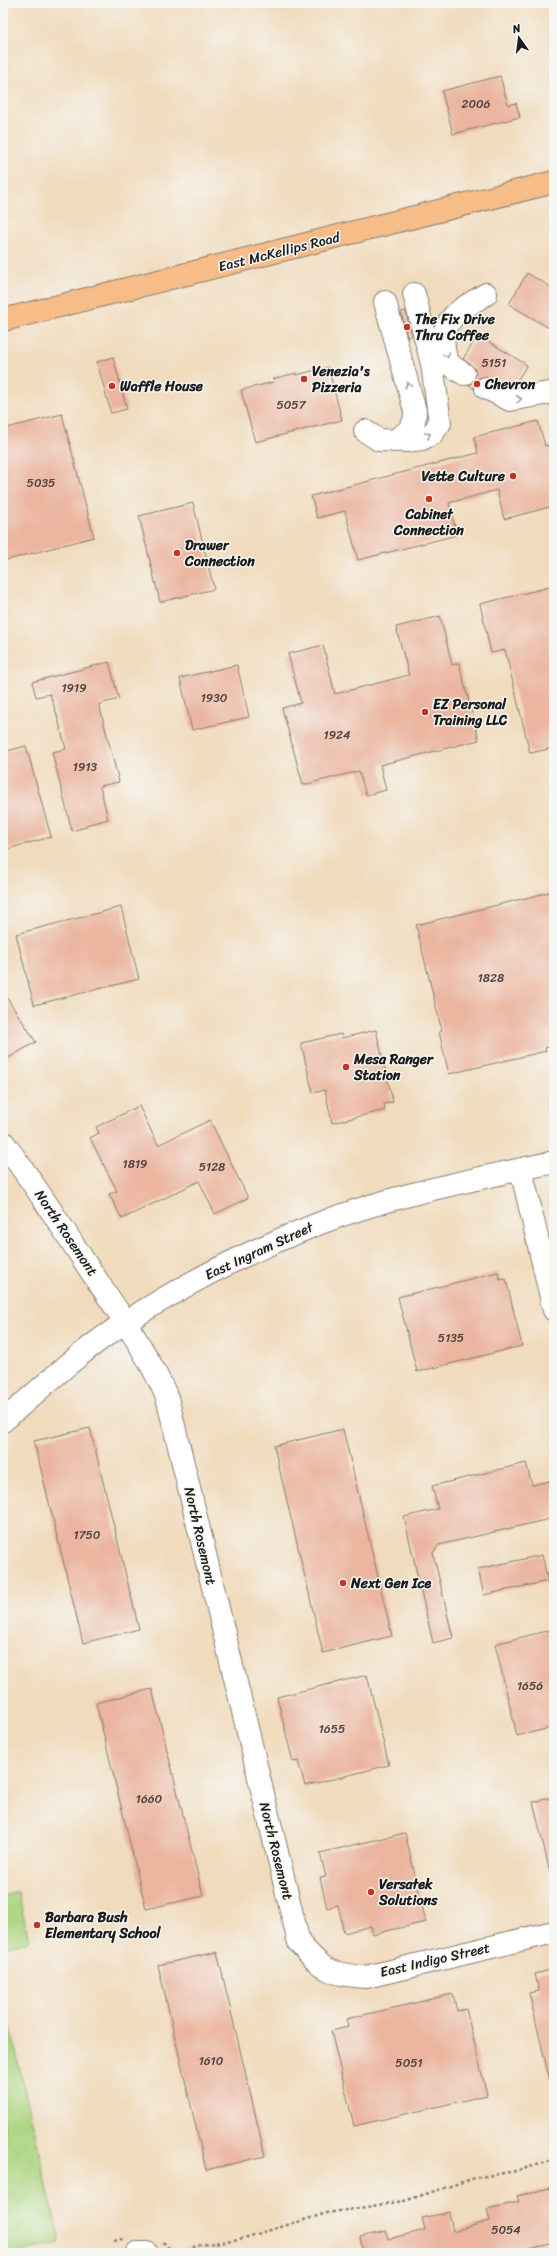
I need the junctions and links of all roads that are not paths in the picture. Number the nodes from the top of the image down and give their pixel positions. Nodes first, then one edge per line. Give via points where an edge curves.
1 (554, 182) edge
2 (414, 294) dead end
3 (486, 294) dead end
4 (385, 302) dead end
5 (3, 320) edge
6 (464, 374) dead end
7 (486, 388) dead end
8 (554, 392) edge
9 (365, 430) dead end
10 (394, 440) junction
11 (3, 1142) edge
12 (554, 1162) edge
13 (521, 1169) junction
14 (554, 1310) edge
15 (125, 1322) junction
16 (3, 1422) edge
17 (554, 1932) edge
18 (318, 1964) joint

1 - 5 main road, East McKellips Road
10 -> 2 street via 422,439 432,434 440,423 432,364
3 -> 6 street via 461,309 448,323 445,333 443,344 450,365
10 -> 4 street via 410,430 416,421
7 -> 8 street via 510,400
9 - 10 street via 379,440
11 - 15 street, North Rosemont
12 - 13 street, East Ingram Street
13 - 14 street
13 - 15 street, East Ingram Street via 389,1202 308,1228 255,1250 191,1283
15 - 16 street, East Ingram Street via 71,1362
15 - 18 street, North Rosemont via 155,1371 167,1397 292,1918 299,1943
17 - 18 street, East Indigo Street via 366,1977 338,1974

